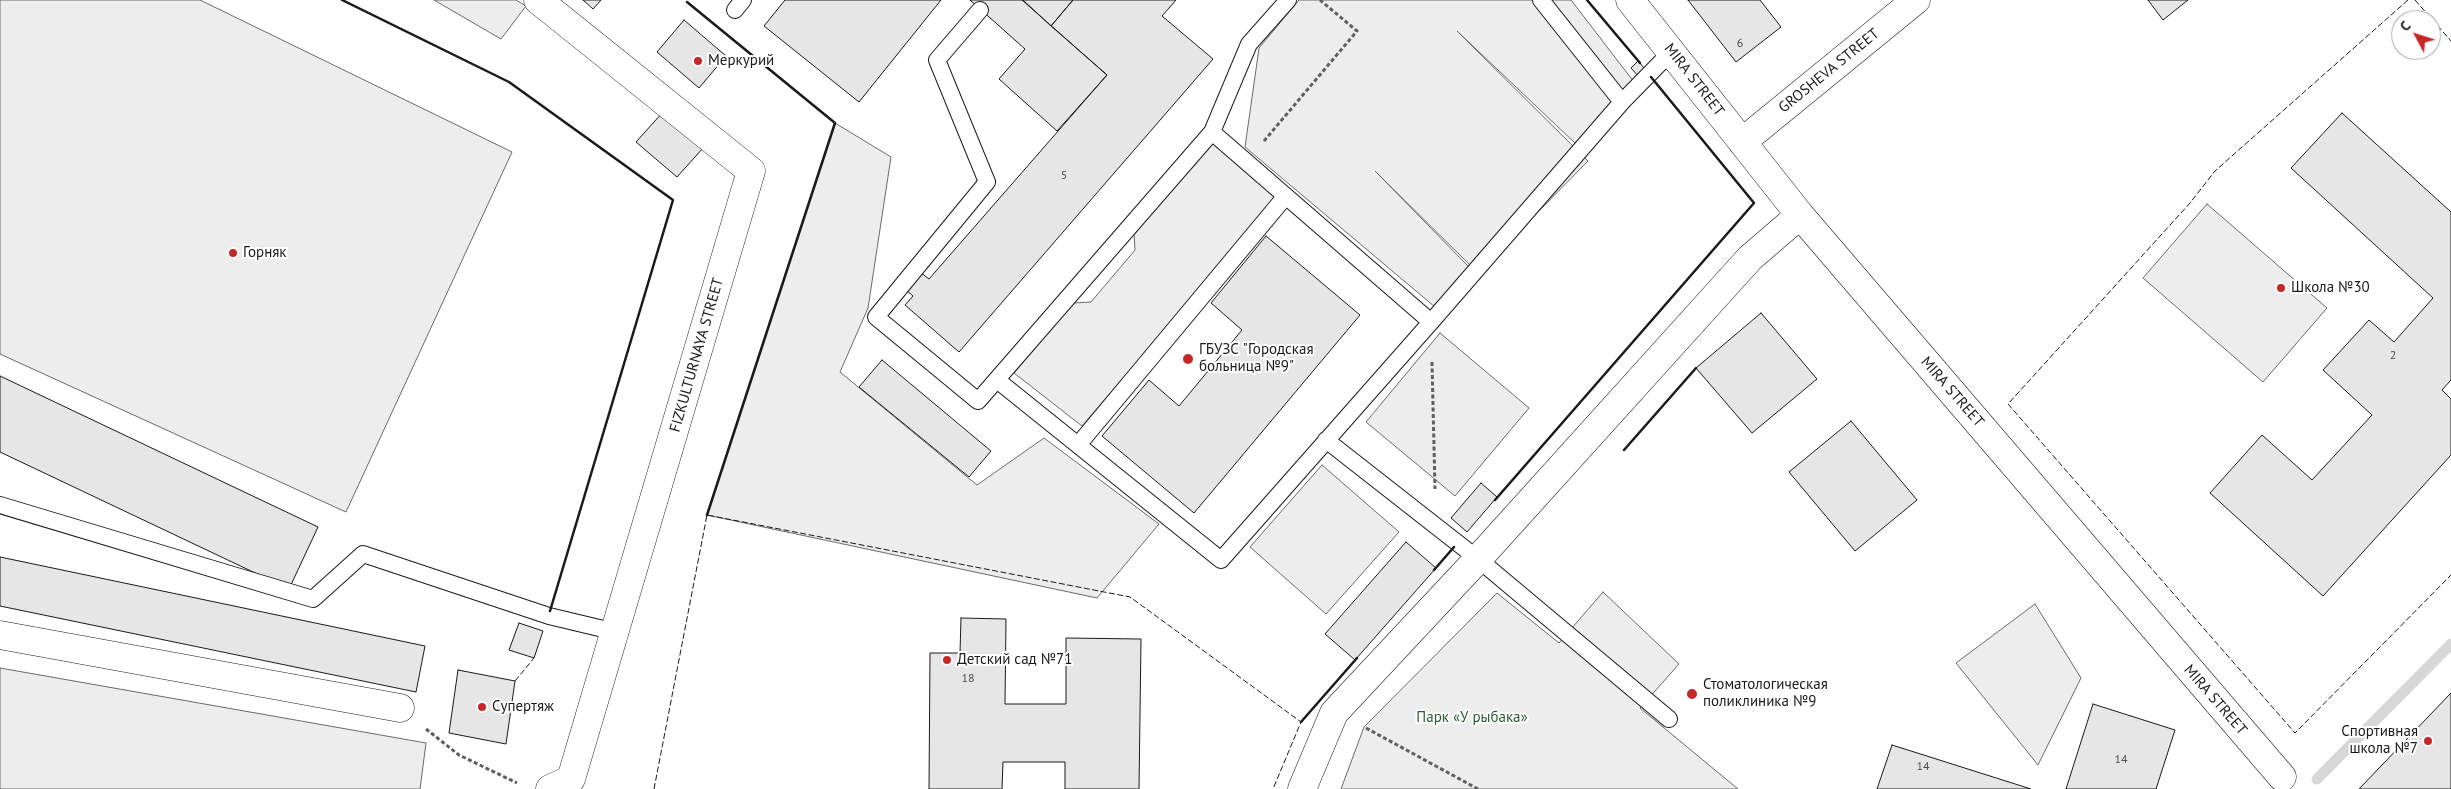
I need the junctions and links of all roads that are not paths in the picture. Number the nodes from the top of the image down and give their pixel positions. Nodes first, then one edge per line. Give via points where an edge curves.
1 (538, 0) edge
2 (1288, 0) edge
3 (1541, 0) edge
4 (1630, 0) edge
5 (1916, 0) edge
6 (980, 10) dead end
7 (1671, 52) junction
8 (1622, 102) junction
9 (1212, 132) junction
10 (1742, 142) junction
11 (1286, 197) junction
12 (1800, 215) junction
13 (1431, 322) junction
14 (997, 380) junction
15 (1326, 440) junction
16 (1078, 445) junction
17 (0, 505) edge
18 (1478, 559) junction
19 (616, 632) junction
20 (0, 636) edge
21 (400, 708) road end
22 (1670, 719) dead end
23 (2276, 783) edge
24 (567, 786) edge
25 (1302, 789) edge

1 - 19 street, FIZKULTURNAYA STREET via 751,171
2 - 9 lane via 1250,44
3 - 8 lane
4 - 7 street, MIRA STREET
5 - 10 street, GROSHEVA STREET
6 - 14 lane via 937,60 987,182 876,317 978,401
7 - 8 lane
7 - 10 street, MIRA STREET
8 - 13 lane
9 - 11 lane
9 - 14 lane
10 - 12 street, MIRA STREET
11 - 13 lane
11 - 16 lane
12 - 18 street via 1750,258
12 - 23 street, MIRA STREET
13 - 15 lane
14 - 16 lane
15 - 16 lane via 1221,560
15 - 18 lane
17 - 19 lane via 313,598 363,554 549,616
18 - 22 lane
18 - 25 street via 1334,713
19 - 24 street, FIZKULTURNAYA STREET
20 - 21 street

